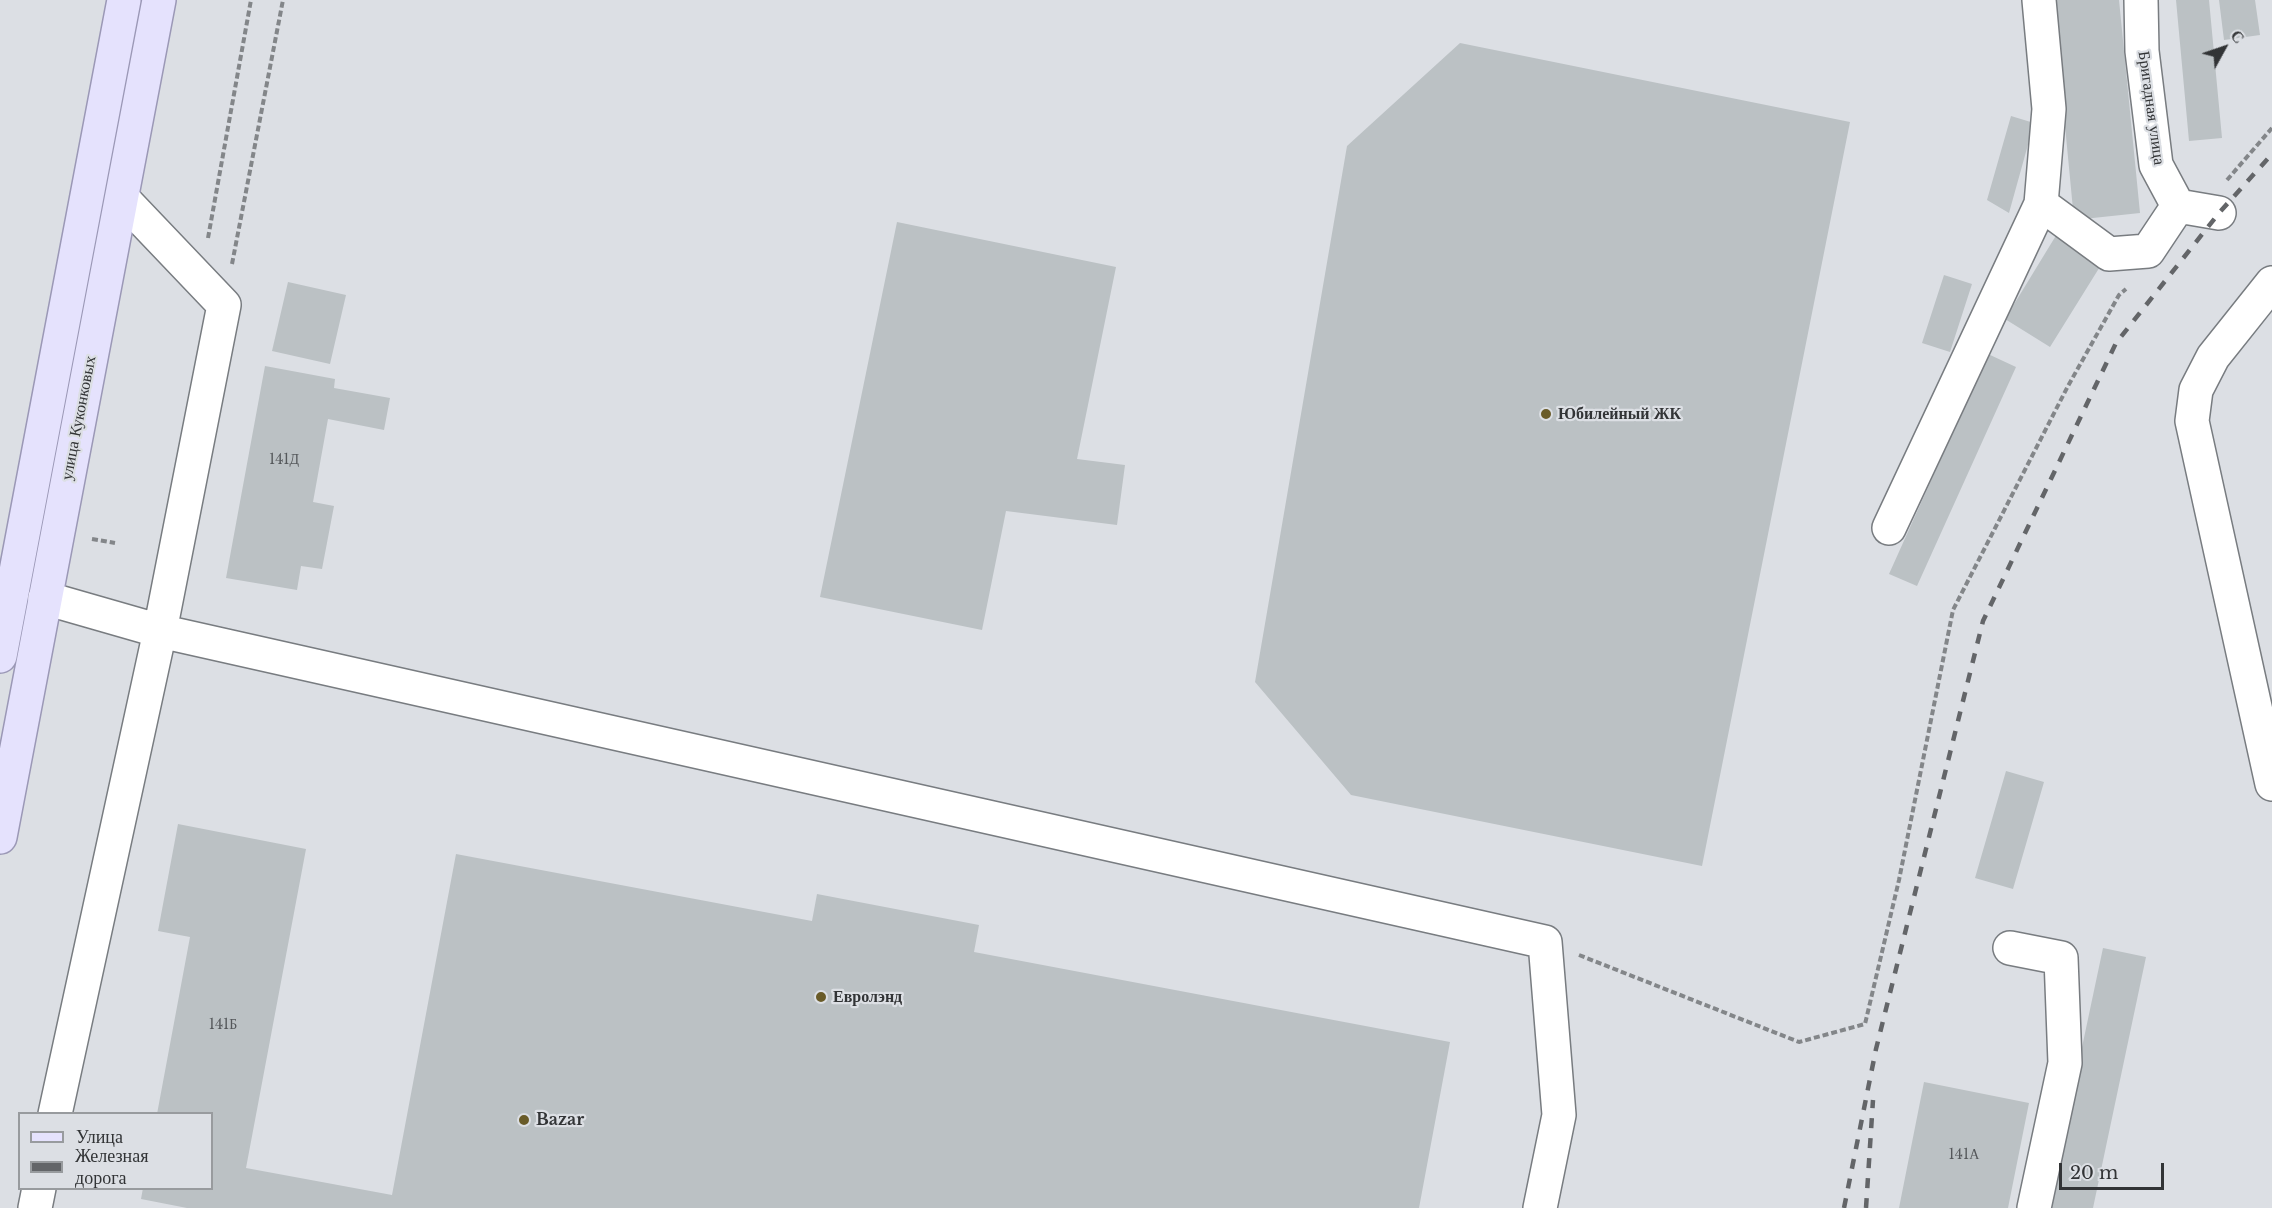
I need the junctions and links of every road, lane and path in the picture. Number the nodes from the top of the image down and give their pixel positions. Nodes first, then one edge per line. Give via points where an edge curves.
1 (124, 0) edge
2 (159, 0) edge
3 (251, 0) edge
4 (283, 0) edge
5 (2039, 0) edge
6 (2142, 0) edge
7 (122, 198) junction
8 (2041, 204) junction
9 (2178, 206) junction
10 (2219, 213) dead end
11 (200, 280) junction
12 (2133, 282) dead end
13 (2272, 283) edge
14 (224, 305) junction
15 (1889, 528) dead end
16 (88, 538) dead end
17 (115, 543) dead end
18 (45, 598) junction
19 (160, 631) junction
20 (0, 656) edge
21 (2272, 784) edge
22 (0, 837) edge
23 (1545, 942) junction
24 (2010, 948) dead end
25 (56, 1112) edge
26 (39, 1190) edge
27 (35, 1208) edge
28 (1540, 1208) edge
29 (2034, 1208) edge

1 - 20 main road, улица Куконковых
2 - 7 main road, улица Куконковых
3 - 11 path
4 - 14 path
5 - 8 lane via 2049,109
6 - 9 lane, Бригадная улица via 2142,51 2156,165
7 - 11 lane
7 - 18 main road, улица Куконковых
8 - 9 lane via 2109,254 2148,251
8 - 15 lane
9 - 10 lane
11 - 14 lane
12 - 23 path via 2119,295 2068,386 1953,610 1899,880 1865,1024 1799,1041
13 - 21 lane via 2213,357 2196,390 2192,421
14 - 19 lane
16 - 17 path
18 - 19 lane
18 - 22 main road, улица Куконковых
19 - 23 lane
19 - 25 lane
23 - 28 lane via 1559,1115
24 - 29 lane via 2061,958 2065,1063
26 - 27 lane

